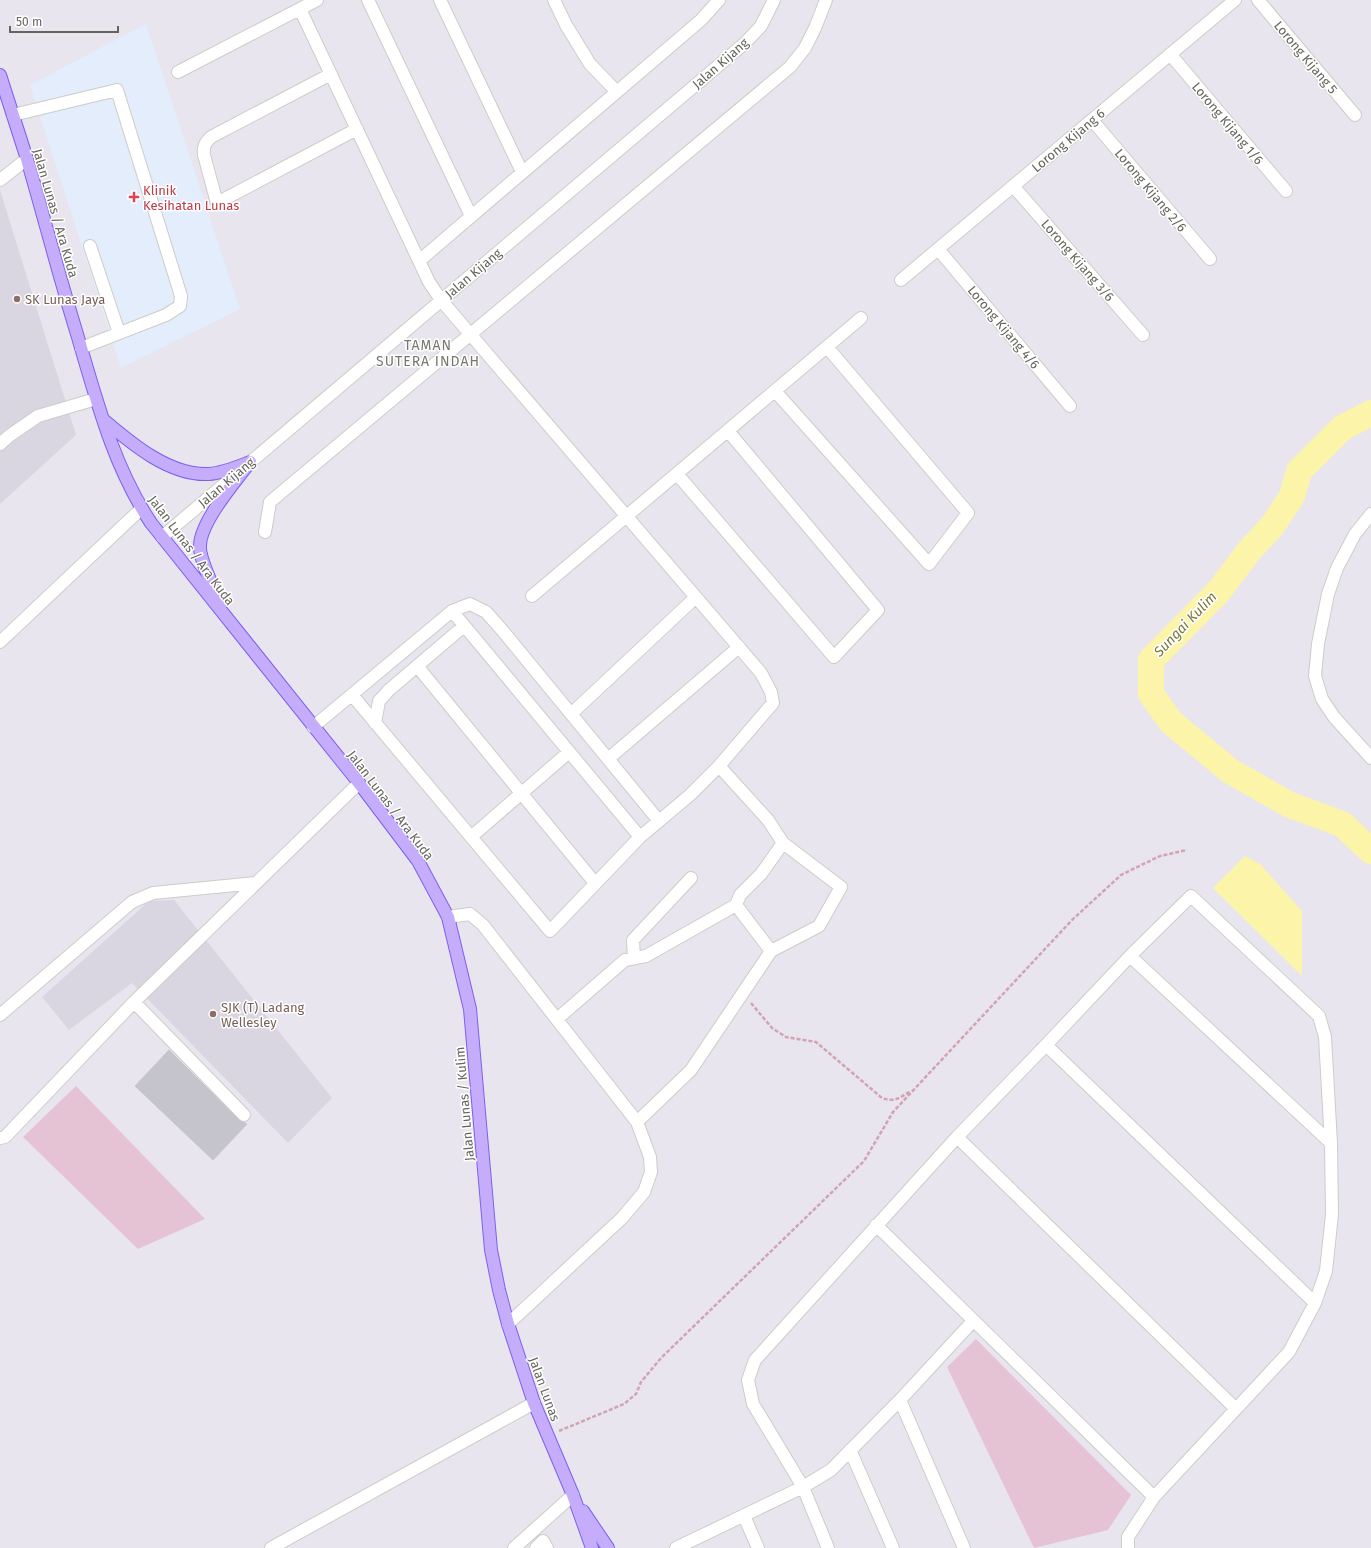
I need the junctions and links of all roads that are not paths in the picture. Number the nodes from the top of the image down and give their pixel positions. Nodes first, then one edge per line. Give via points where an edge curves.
1 (317, 0) edge
2 (368, 0) edge
3 (440, 0) edge
4 (554, 0) edge
5 (719, 0) edge
6 (774, 0) edge
7 (826, 0) edge
8 (1235, 0) edge
9 (1258, 0) edge
10 (300, 9) junction
11 (1170, 54) junction
12 (178, 72) dead end
13 (331, 74) junction
14 (0, 75) edge
15 (617, 92) junction
16 (1354, 114) dead end
17 (13, 116) junction
18 (1092, 120) junction
19 (357, 129) junction
20 (27, 159) junction
21 (522, 172) junction
22 (0, 180) edge
23 (1013, 186) junction
24 (1286, 191) dead end
25 (471, 216) junction
26 (90, 246) dead end
27 (938, 249) junction
28 (1210, 259) dead end
29 (419, 261) junction
30 (901, 280) dead end
31 (441, 300) junction
32 (861, 318) dead end
33 (119, 333) junction
34 (470, 334) junction
35 (1143, 335) dead end
36 (827, 347) junction
37 (81, 348) junction
38 (776, 390) junction
39 (96, 399) junction
40 (1070, 406) dead end
41 (104, 420) junction
42 (728, 431) junction
43 (0, 444) edge
44 (250, 462) junction
45 (677, 474) junction
46 (142, 509) junction
47 (1371, 514) edge
48 (627, 516) junction
49 (265, 532) dead end
50 (162, 537) junction
51 (532, 596) dead end
52 (696, 597) junction
53 (452, 611) junction
54 (228, 620) junction
55 (464, 626) junction
56 (0, 642) edge
57 (739, 647) junction
58 (417, 666) junction
59 (352, 695) junction
60 (571, 714) junction
61 (375, 723) junction
62 (313, 727) junction
63 (569, 752) junction
64 (1371, 758) edge
65 (608, 760) junction
66 (719, 766) junction
67 (359, 783) junction
68 (521, 793) junction
69 (659, 821) junction
70 (471, 837) junction
71 (640, 837) junction
72 (783, 843) junction
73 (691, 878) dead end
74 (256, 883) junction
75 (596, 883) junction
76 (736, 905) junction
77 (448, 917) junction
78 (771, 951) junction
79 (1130, 956) junction
80 (634, 958) junction
81 (134, 1002) junction
82 (0, 1015) edge
83 (557, 1019) junction
84 (1046, 1045) junction
85 (244, 1115) dead end
86 (637, 1122) junction
87 (957, 1137) junction
88 (0, 1138) edge
89 (1331, 1143) junction
90 (876, 1225) junction
91 (499, 1290) joint
92 (1315, 1303) junction
93 (973, 1321) junction
94 (508, 1324) junction
95 (900, 1400) junction
96 (534, 1403) junction
97 (1236, 1408) junction
98 (850, 1450) junction
99 (803, 1487) junction
100 (572, 1495) junction
101 (1154, 1497) junction
102 (744, 1516) junction
103 (270, 1548) edge
104 (514, 1548) edge
105 (592, 1548) edge
106 (608, 1548) edge
107 (676, 1548) edge
108 (758, 1548) edge
109 (828, 1548) edge
110 (893, 1548) edge
111 (964, 1548) edge
112 (1128, 1548) edge

1 - 10 street
2 - 25 street
3 - 21 street
4 - 15 street via 590,64
5 - 15 street via 701,20
6 - 31 street, Jalan Kijang via 761,26 745,43
7 - 34 street via 805,48 790,67
8 - 11 street, Lorong Kijang 6
9 - 16 street, Lorong Kijang 5
10 - 12 street
10 - 13 street
11 - 18 street, Lorong Kijang 6
11 - 24 street, Lorong Kijang 1/6
13 - 19 street
13 - 19 street via 211,137 206,142 204,155 217,203
14 - 17 main road, Jalan Lunas / Ara Kuda
15 - 21 street
17 - 20 main road, Jalan Lunas / Ara Kuda
17 - 33 street via 117,90 181,296 180,306 166,315
18 - 23 street, Lorong Kijang 6
18 - 28 street, Lorong Kijang 2/6
19 - 29 street
20 - 22 street
20 - 37 main road, Jalan Lunas / Ara Kuda
21 - 25 street
23 - 27 street, Lorong Kijang 6
23 - 35 street, Lorong Kijang 3/6
25 - 29 street
26 - 33 street
27 - 30 street, Lorong Kijang 6
27 - 40 street, Lorong Kijang 4/6
29 - 31 street
31 - 34 street
31 - 44 street, Jalan Kijang
32 - 36 street
33 - 37 street
34 - 48 street
34 - 49 street via 270,502
36 - 38 street
36 - 38 street via 968,513 928,564
37 - 39 main road, Jalan Lunas / Ara Kuda
38 - 42 street
39 - 41 main road, Jalan Lunas / Ara Kuda
39 - 43 street via 38,416
41 - 44 main road via 132,444 180,470 208,474
41 - 46 main road, Jalan Lunas / Ara Kuda via 119,464
42 - 45 street
42 - 45 street via 878,610 834,657
44 - 50 street, Jalan Kijang
44 - 54 main road via 217,507 204,530 200,547 206,570
45 - 48 street
46 - 50 main road, Jalan Lunas / Ara Kuda
46 - 56 street
47 - 64 street via 1355,534 1335,574 1328,594 1314,676 1322,699 1334,717
48 - 51 street
48 - 52 street
50 - 54 main road, Jalan Lunas / Ara Kuda
52 - 57 street
52 - 60 street
53 - 55 street
53 - 59 street
53 - 60 street via 470,604 486,612
54 - 62 main road, Jalan Lunas / Ara Kuda
55 - 58 street
55 - 63 street
57 - 65 street
57 - 66 street via 761,673 771,692 773,703
58 - 61 street via 379,701
58 - 68 street
59 - 61 street
59 - 62 street
60 - 65 street
61 - 70 street
62 - 67 main road, Jalan Lunas / Ara Kuda
63 - 68 street
63 - 71 street
65 - 69 street
66 - 69 street
66 - 72 street via 768,820
67 - 74 street
67 - 77 main road, Jalan Lunas / Ara Kuda via 418,861
68 - 70 street
68 - 75 street
69 - 71 street
70 - 75 street via 550,931
71 - 75 street
72 - 76 street via 762,874 740,895
72 - 78 street via 841,887 819,926
73 - 80 street via 633,940
74 - 81 street
74 - 82 street via 153,893 132,902
76 - 78 street
76 - 80 street via 646,956
77 - 83 street via 470,914 483,925
77 - 91 main road, Jalan Lunas / Kulim via 470,1008 491,1250
78 - 86 street via 691,1070
79 - 84 street
79 - 89 street
79 - 89 street via 1191,896 1319,1016 1325,1037
80 - 83 street via 625,960
81 - 85 street
81 - 88 street via 5,1137
83 - 86 street
84 - 87 street
84 - 92 street
86 - 94 street via 650,1157 651,1172 644,1192 622,1218
87 - 90 street
87 - 97 street
89 - 92 street via 1332,1214 1326,1271
90 - 93 street
90 - 99 street via 755,1360 748,1380 753,1404
91 - 94 main road, Jalan Lunas
92 - 97 street via 1289,1352
93 - 95 street
93 - 101 street
94 - 96 main road, Jalan Lunas
95 - 98 street
95 - 111 street
96 - 100 main road, Jalan Lunas
96 - 103 street
97 - 101 street
98 - 99 street via 831,1470
98 - 110 street
99 - 102 street
99 - 109 street
100 - 104 street
100 - 105 main road, Jalan Lunas
100 - 106 main road, Jalan Lunas
101 - 112 street via 1128,1537
102 - 107 street
102 - 108 street

